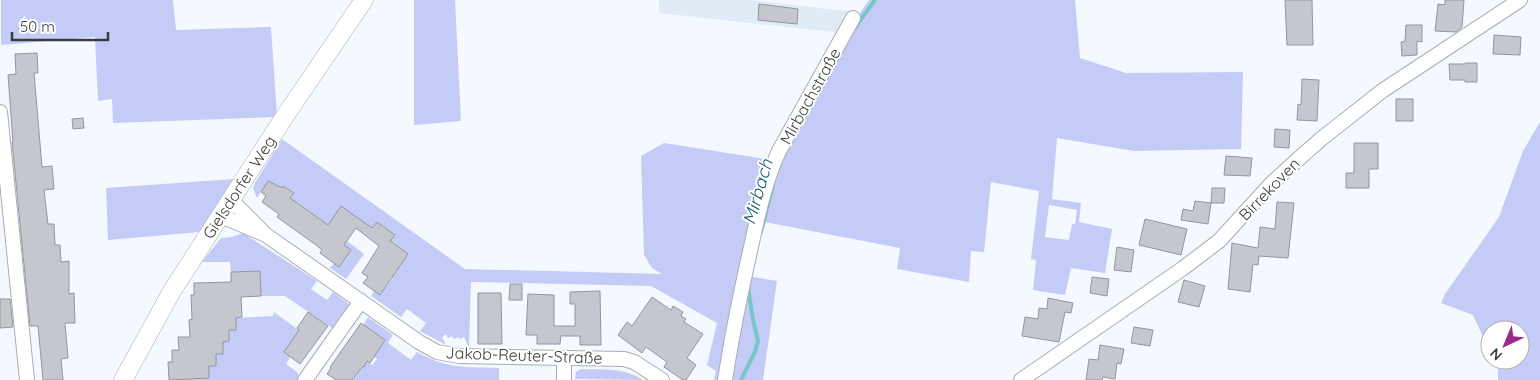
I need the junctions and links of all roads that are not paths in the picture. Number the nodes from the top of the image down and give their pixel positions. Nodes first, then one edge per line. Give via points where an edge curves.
1 (364, 0) edge
2 (1520, 0) edge
3 (853, 18) dead end
4 (0, 112) edge
5 (231, 200) junction
6 (221, 216) junction
7 (266, 235) junction
8 (361, 301) junction
9 (564, 358) junction
10 (27, 380) edge
11 (123, 380) edge
12 (306, 380) edge
13 (564, 380) edge
14 (662, 380) edge
15 (725, 380) edge
16 (1021, 380) edge

1 - 5 street, Gielsdorfer Weg
2 - 16 street, Birrekoven via 1382,91 1271,184 1219,241
3 - 15 street, Mirbachstraße via 771,169 757,220
4 - 10 street
5 - 6 street, Gielsdorfer Weg
5 - 7 street, Jakob-Reuter-Straße
6 - 7 street, Jakob-Reuter-Straße
6 - 11 street, Gielsdorfer Weg via 161,309
7 - 8 street, Jakob-Reuter-Straße
8 - 9 street, Jakob-Reuter-Straße via 428,348 447,355
8 - 12 street
9 - 13 street
9 - 14 street, Jakob-Reuter-Straße via 629,360

